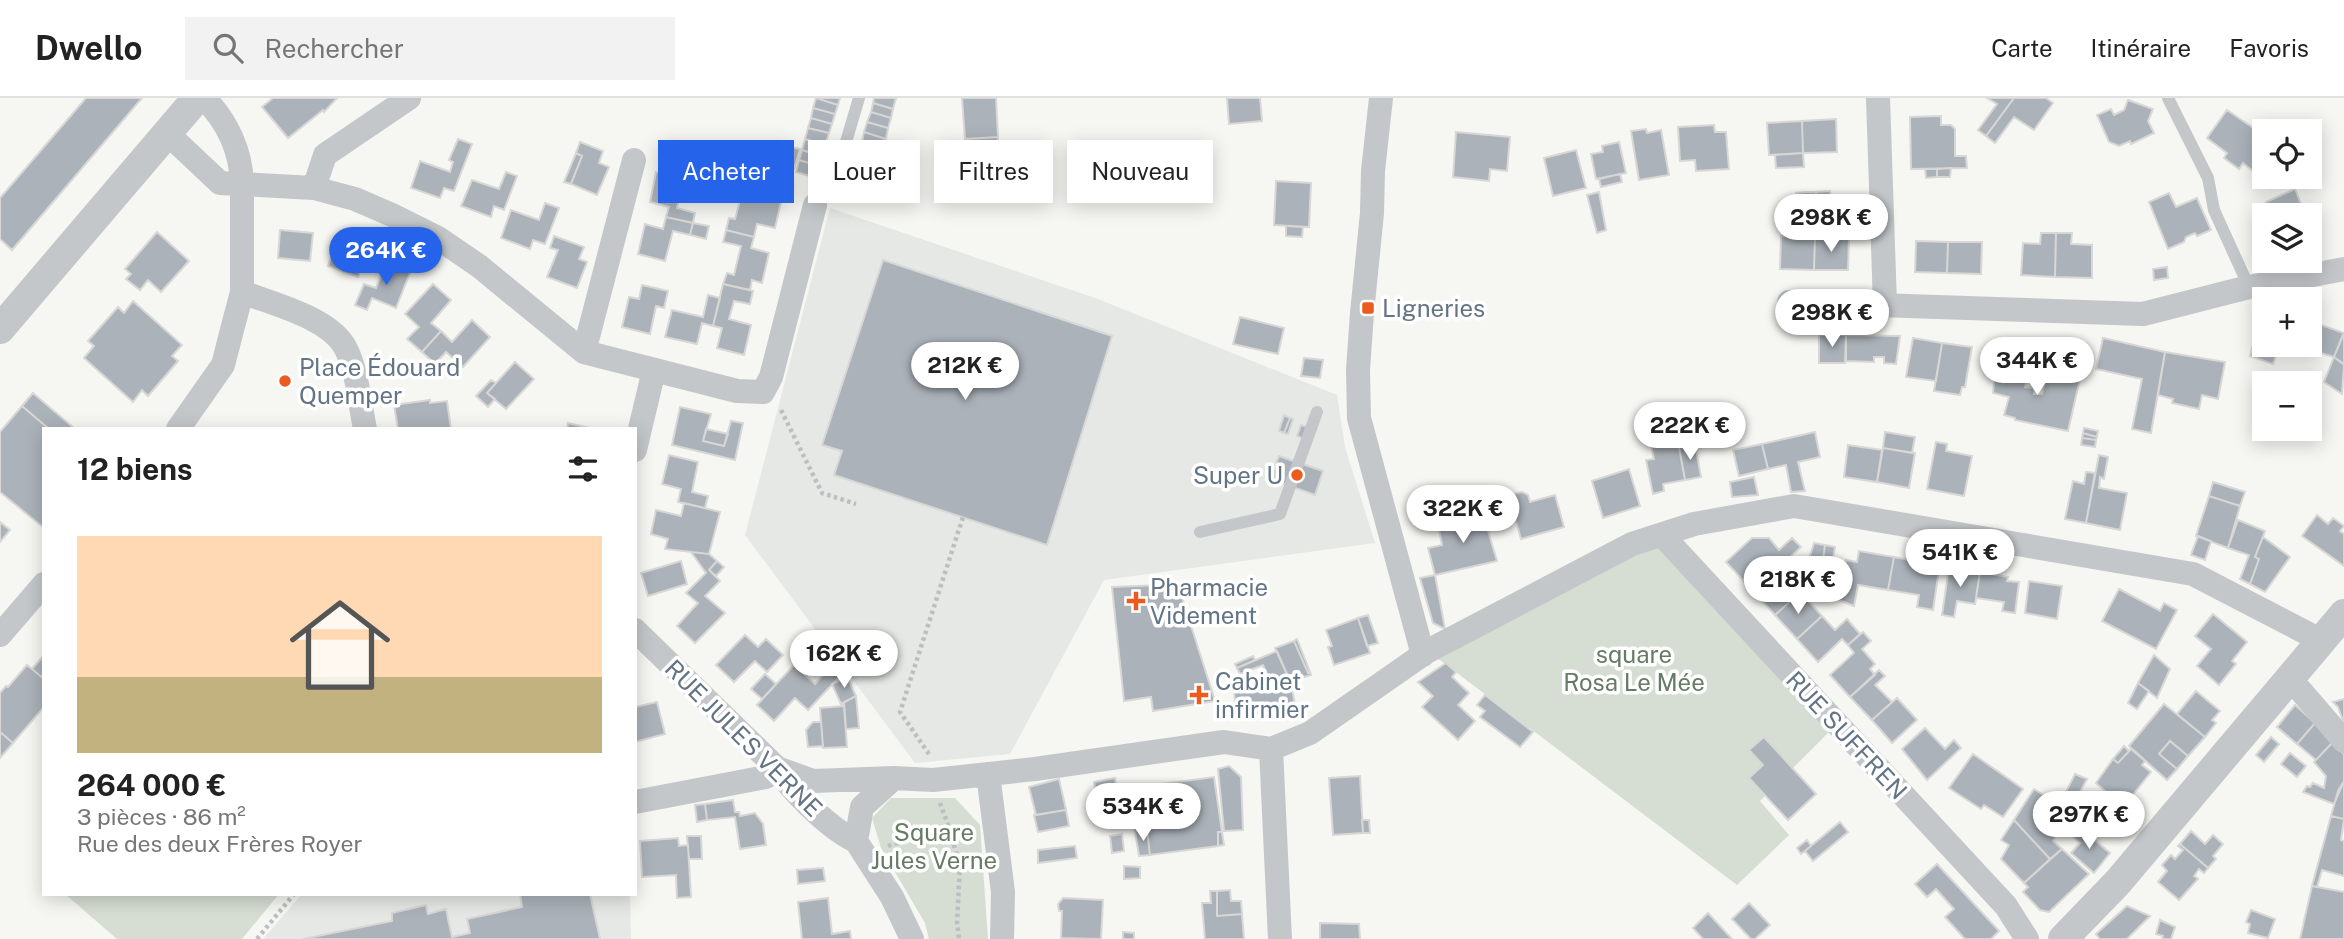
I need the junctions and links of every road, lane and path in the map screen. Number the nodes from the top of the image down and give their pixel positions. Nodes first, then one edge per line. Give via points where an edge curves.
1 (197, 98) edge
2 (204, 98) edge
3 (409, 98) edge
4 (859, 98) edge
5 (1381, 98) edge
6 (1878, 98) edge
7 (2168, 98) edge
8 (167, 133) junction
9 (847, 140) edge
10 (634, 160) dead end
11 (242, 184) junction
12 (314, 188) junction
13 (814, 205) dead end
14 (2344, 269) edge
15 (2249, 287) junction
16 (242, 292) junction
17 (1789, 302) dead end
18 (1885, 305) junction
19 (0, 329) edge
20 (584, 352) junction
21 (654, 370) junction
22 (763, 392) junction
23 (1317, 412) dead end
24 (179, 427) edge
25 (365, 427) edge
26 (637, 442) edge
27 (856, 504) dead end
28 (963, 517) dead end
29 (1200, 532) dead end
30 (1662, 535) junction
31 (42, 586) edge
32 (2344, 614) edge
33 (637, 632) edge
34 (0, 635) edge
35 (2322, 641) junction
36 (1423, 656) junction
37 (2289, 681) junction
38 (2344, 741) edge
39 (1271, 749) junction
40 (777, 768) junction
41 (988, 774) junction
42 (894, 778) junction
43 (933, 780) junction
44 (637, 802) edge
45 (856, 841) junction
46 (870, 862) junction
47 (293, 896) edge
48 (257, 939) edge
49 (912, 939) edge
50 (959, 939) edge
51 (1002, 939) edge
52 (1280, 939) edge
53 (2027, 939) edge
54 (2063, 939) edge

1 - 8 street
2 - 11 street via 229,131 242,165
3 - 12 street via 325,155
4 - 9 lane
5 - 36 street via 1359,359 1359,418
6 - 18 street
7 - 15 lane via 2207,178 2214,209
8 - 11 street via 220,183
8 - 19 street
10 - 20 street
11 - 12 street
11 - 16 street
12 - 20 street via 355,199 438,238
13 - 22 street via 771,377
14 - 15 street
15 - 18 street via 2143,314
16 - 24 street via 223,365
16 - 25 street via 331,330 346,348
17 - 18 street
20 - 21 street
21 - 22 street via 737,391
21 - 26 street
22 - 27 path via 782,411 822,493
23 - 29 lane via 1280,514
28 - 43 path via 900,712 931,756
30 - 35 street via 1694,524 1794,506 2193,574
30 - 36 street via 1632,544
30 - 53 street, RUE SUFFREN via 2006,906
31 - 34 street
32 - 35 street
33 - 40 street, RUE JULES VERNE
35 - 37 street
36 - 39 street via 1310,733
37 - 38 street
37 - 54 street via 2118,883
39 - 41 street via 1224,741
39 - 52 street
40 - 42 street via 813,781
40 - 44 street via 766,777
40 - 45 street, RUE JULES VERNE via 785,782 842,834
41 - 43 street
41 - 51 street via 1003,892
42 - 43 street
42 - 45 street, RUE JULES VERNE via 862,807
45 - 46 street, RUE JULES VERNE
46 - 49 street, RUE JULES VERNE
46 - 50 path via 881,848 948,825 960,866
47 - 48 path

